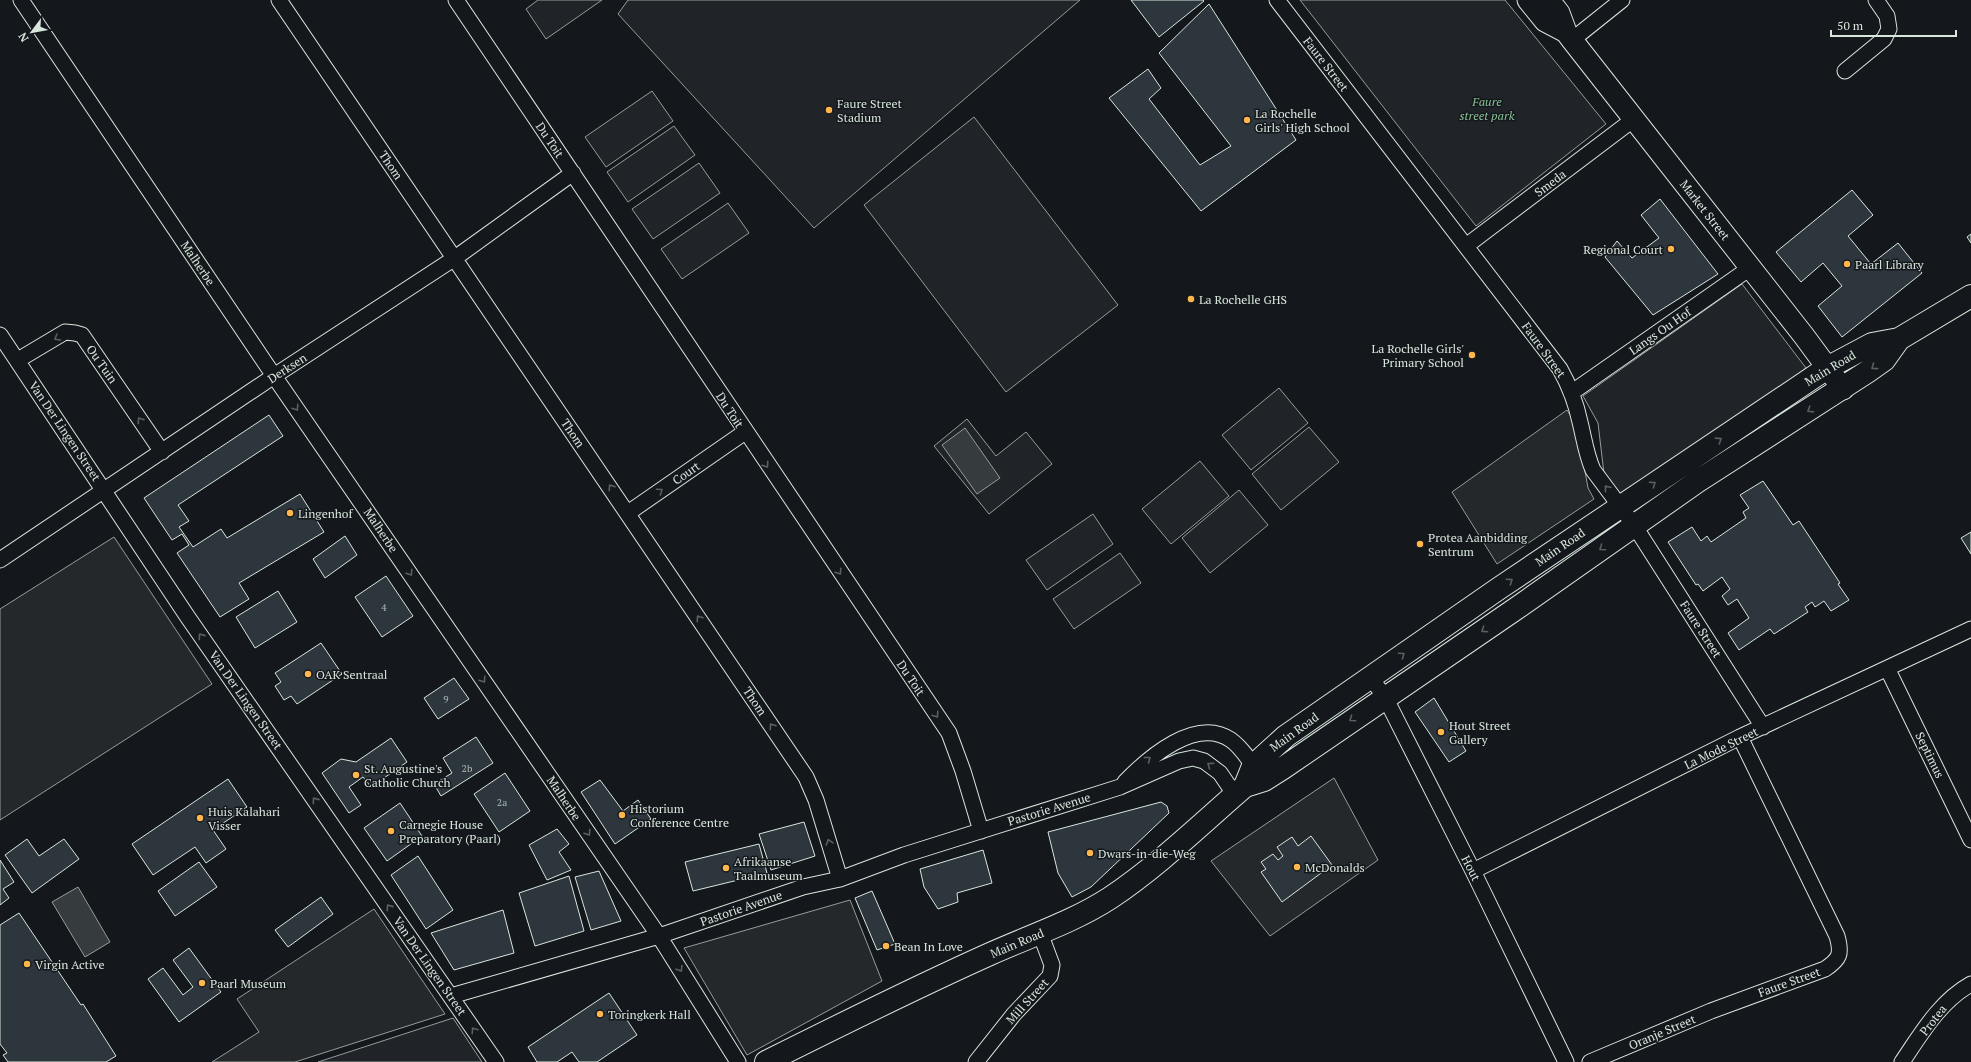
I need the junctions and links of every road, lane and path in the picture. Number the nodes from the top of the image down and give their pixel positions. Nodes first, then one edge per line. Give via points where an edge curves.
1 (21, 0) edge
2 (280, 0) edge
3 (456, 0) edge
4 (1277, 0) edge
5 (1528, 0) edge
6 (1548, 0) edge
7 (1622, 0) edge
8 (1876, 0) edge
9 (1569, 36) junction
10 (1845, 71) dead end
11 (1634, 119) junction
12 (573, 174) junction
13 (1466, 246) junction
14 (455, 258) junction
15 (1750, 268) junction
16 (1971, 296) edge
17 (0, 335) edge
18 (1899, 340) junction
19 (18, 360) junction
20 (1828, 368) junction
21 (274, 376) junction
22 (1843, 389) junction
23 (1571, 393) junction
24 (745, 432) junction
25 (162, 452) junction
26 (104, 490) junction
27 (1621, 506) junction
28 (628, 513) junction
29 (1634, 526) junction
30 (0, 560) edge
31 (1971, 629) edge
32 (1888, 670) junction
33 (1370, 677) junction
34 (1385, 697) junction
35 (1763, 727) junction
36 (1740, 738) junction
37 (1249, 782) junction
38 (1120, 787) junction
39 (981, 830) junction
40 (1971, 840) edge
41 (1473, 871) junction
42 (840, 879) junction
43 (1040, 933) junction
44 (659, 936) junction
45 (1971, 984) edge
46 (452, 996) junction
47 (1711, 1012) joint
48 (496, 1062) edge
49 (738, 1062) edge
50 (766, 1062) edge
51 (976, 1062) edge
52 (1566, 1062) edge
53 (1590, 1062) edge
54 (1902, 1062) edge

1 - 21 street, Malherbe
2 - 14 street, Thom
3 - 12 street, Du Toit
4 - 13 street, Faure Street
5 - 9 main road, Market Street via 1545,21
6 - 9 main road, Market Street via 1559,13
7 - 9 street
8 - 10 street via 1887,16 1889,29 1884,39
9 - 11 main road, Market Street
11 - 13 street, Smeda
11 - 15 main road, Market Street
12 - 14 street, Derksen
12 - 24 street, Du Toit
13 - 23 street, Faure Street via 1560,369
14 - 21 street, Derksen
28 -> 14 street, Thom
15 - 20 main road, Market Street
15 - 23 street, Langs Ou Hof
16 - 18 main road, Main Road
17 - 19 street, Van Der Lingen Street
18 - 20 main road, Main Road via 1872,344
18 -> 22 main road, Main Road via 1884,360
25 -> 19 street, Ou Tuin via 82,335 65,332
19 - 26 street, Van Der Lingen Street
20 - 22 main road, Market Street
27 -> 20 main road, Main Road
21 - 25 street, Derksen
21 -> 44 street, Malherbe
22 -> 29 main road, Main Road via 1698,481
27 -> 23 street, Faure Street via 1588,461 1580,420
28 -> 24 street, Court
24 -> 39 street, Du Toit via 948,733
25 - 26 street, Derksen
26 - 30 street, Derksen
46 -> 26 street, Van Der Lingen Street via 188,616
27 - 29 street, Faure Street
33 -> 27 main road, Main Road
42 -> 28 street, Thom via 816,800 806,777
29 -> 34 main road, Main Road
29 - 35 street, Faure Street
31 - 32 street, La Mode Street
32 - 35 street, La Mode Street
32 - 40 street, Septimus
33 - 34 street, Hout
33 - 37 main road, Main Road via 1286,736
34 -> 37 main road, Main Road
34 - 41 street, Hout
35 - 36 street, La Mode Street
36 - 41 street, La Mode Street
36 - 47 street, Faure Street via 1837,936 1841,950 1838,958 1825,969
37 -> 38 street, Pastorie Avenue via 1220,773 1204,761 1193,758 1166,766
38 -> 37 street, Pastorie Avenue via 1155,754 1174,743 1206,733 1230,739 1240,748
37 - 43 main road, Main Road via 1109,899
38 - 39 street, Pastorie Avenue
39 - 42 street, Pastorie Avenue
41 - 52 street, Hout
42 - 44 street, Pastorie Avenue via 803,887
43 - 50 main road, Main Road via 879,1006
43 - 51 street, Mill Street via 1052,965 1050,976 1014,1014
44 - 46 street, Pastorie Avenue
44 -> 49 street, Malherbe
45 - 54 street, Protea via 1946,1003
48 -> 46 street, Van Der Lingen Street
47 - 53 street, Oranje Street

